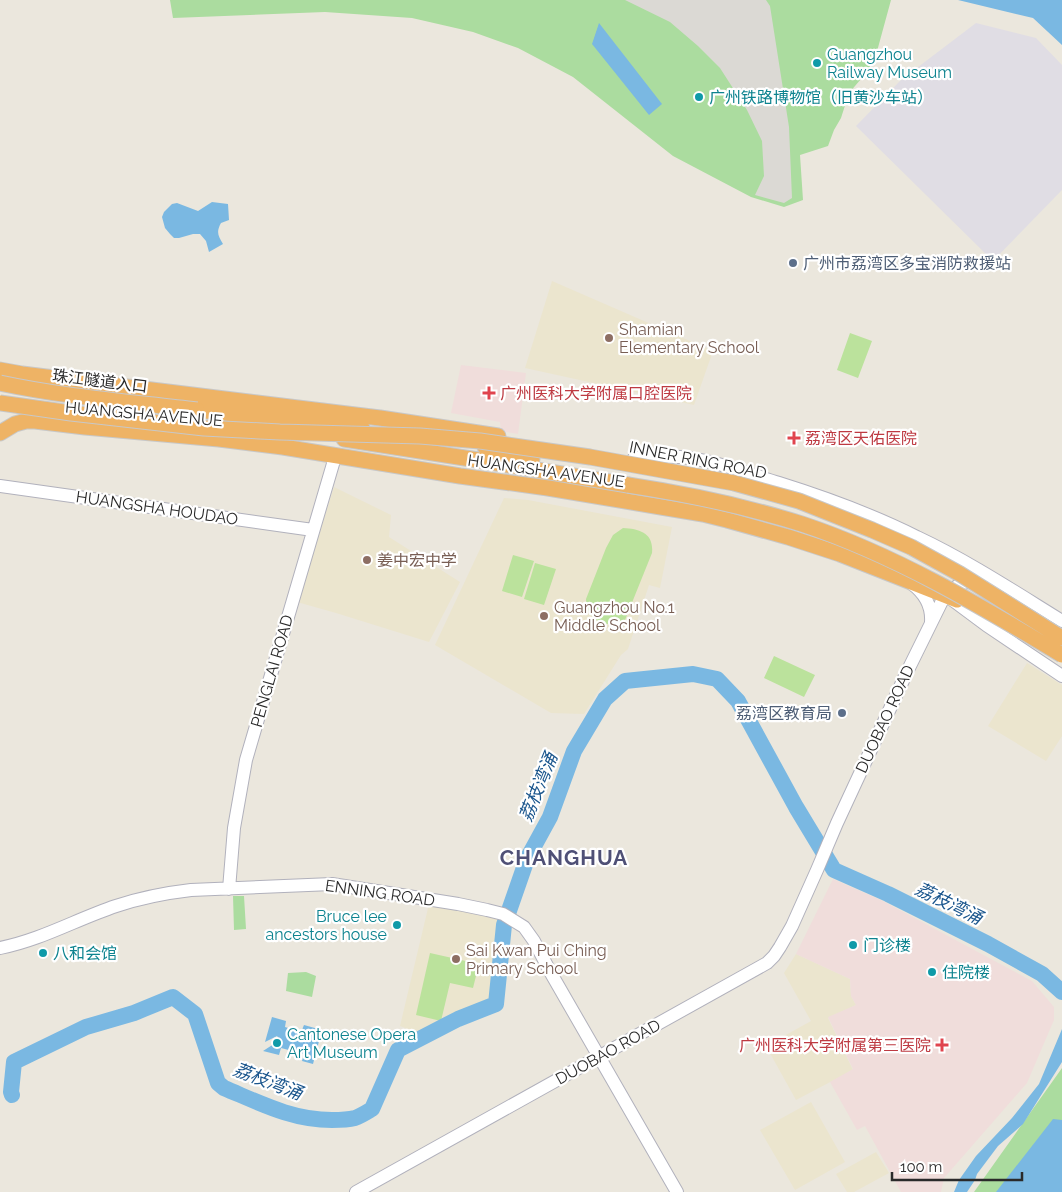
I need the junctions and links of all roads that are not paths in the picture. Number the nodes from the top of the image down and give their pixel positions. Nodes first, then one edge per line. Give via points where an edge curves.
1 (0, 370) edge
2 (57, 378) junction
3 (0, 384) edge
4 (0, 394) edge
5 (0, 403) edge
6 (305, 409) junction
7 (197, 415) junction
8 (26, 421) junction
9 (366, 429) junction
10 (0, 433) edge
11 (283, 447) junction
12 (485, 447) junction
13 (335, 457) junction
14 (634, 458) junction
15 (544, 471) junction
16 (629, 480) junction
17 (742, 483) junction
18 (0, 486) edge
19 (313, 530) junction
20 (840, 554) junction
21 (908, 581) junction
22 (975, 582) joint
23 (945, 595) junction
24 (1062, 621) edge
25 (931, 622) junction
26 (1062, 638) edge
27 (1062, 655) edge
28 (1062, 660) edge
29 (1062, 676) edge
30 (229, 889) junction
31 (0, 948) edge
32 (599, 1057) junction
33 (356, 1192) edge
34 (677, 1192) edge

1 - 2 highway, HUANGSHA AVENUE
2 - 6 highway, HUANGSHA AVENUE
2 - 8 highway via 40,383 26,393 23,406
3 - 7 highway, 珠江隧道入口, bridge
4 - 7 highway
5 - 26 highway, INNER RING ROAD, bridge via 204,428 420,436 491,442 734,482 799,501 911,547
6 - 9 highway
6 - 14 highway, HUANGSHA AVENUE
7 - 9 highway
7 - 15 highway
8 - 10 highway, HUANGSHA AVENUE
8 - 11 highway, HUANGSHA AVENUE
9 - 12 highway
11 - 13 highway, HUANGSHA AVENUE
11 - 15 highway
12 - 16 highway
12 - 17 highway
13 - 19 street, PENGLAI ROAD
13 - 20 highway, HUANGSHA AVENUE via 703,514
14 - 17 highway, HUANGSHA AVENUE
14 - 24 street via 702,460 846,506 944,551
15 - 16 highway
16 - 26 highway, bridge via 737,496 834,525 910,558
16 - 27 highway, bridge via 748,509 804,525 850,543 955,592
17 - 20 highway, HUANGSHA AVENUE via 860,523 862,535 858,547 847,554
18 - 19 street, HUANGSHA HOUDAO
19 - 30 street, PENGLAI ROAD via 246,760 234,828
20 - 21 highway, HUANGSHA AVENUE
21 - 23 highway, HUANGSHA AVENUE
21 - 25 street via 924,595 932,614
22 - 23 street via 960,584
22 - 26 highway
23 - 25 street, DUOBAO ROAD
23 - 28 highway, HUANGSHA AVENUE via 1001,622
23 - 29 street
25 - 32 street, DUOBAO ROAD via 818,870 774,956 767,963
30 - 31 street, ENNING ROAD via 184,890 146,897 34,939
30 - 32 street, ENNING ROAD via 332,884 458,904 507,917 528,932
32 - 33 street, DUOBAO ROAD
32 - 34 street, ENNING ROAD

